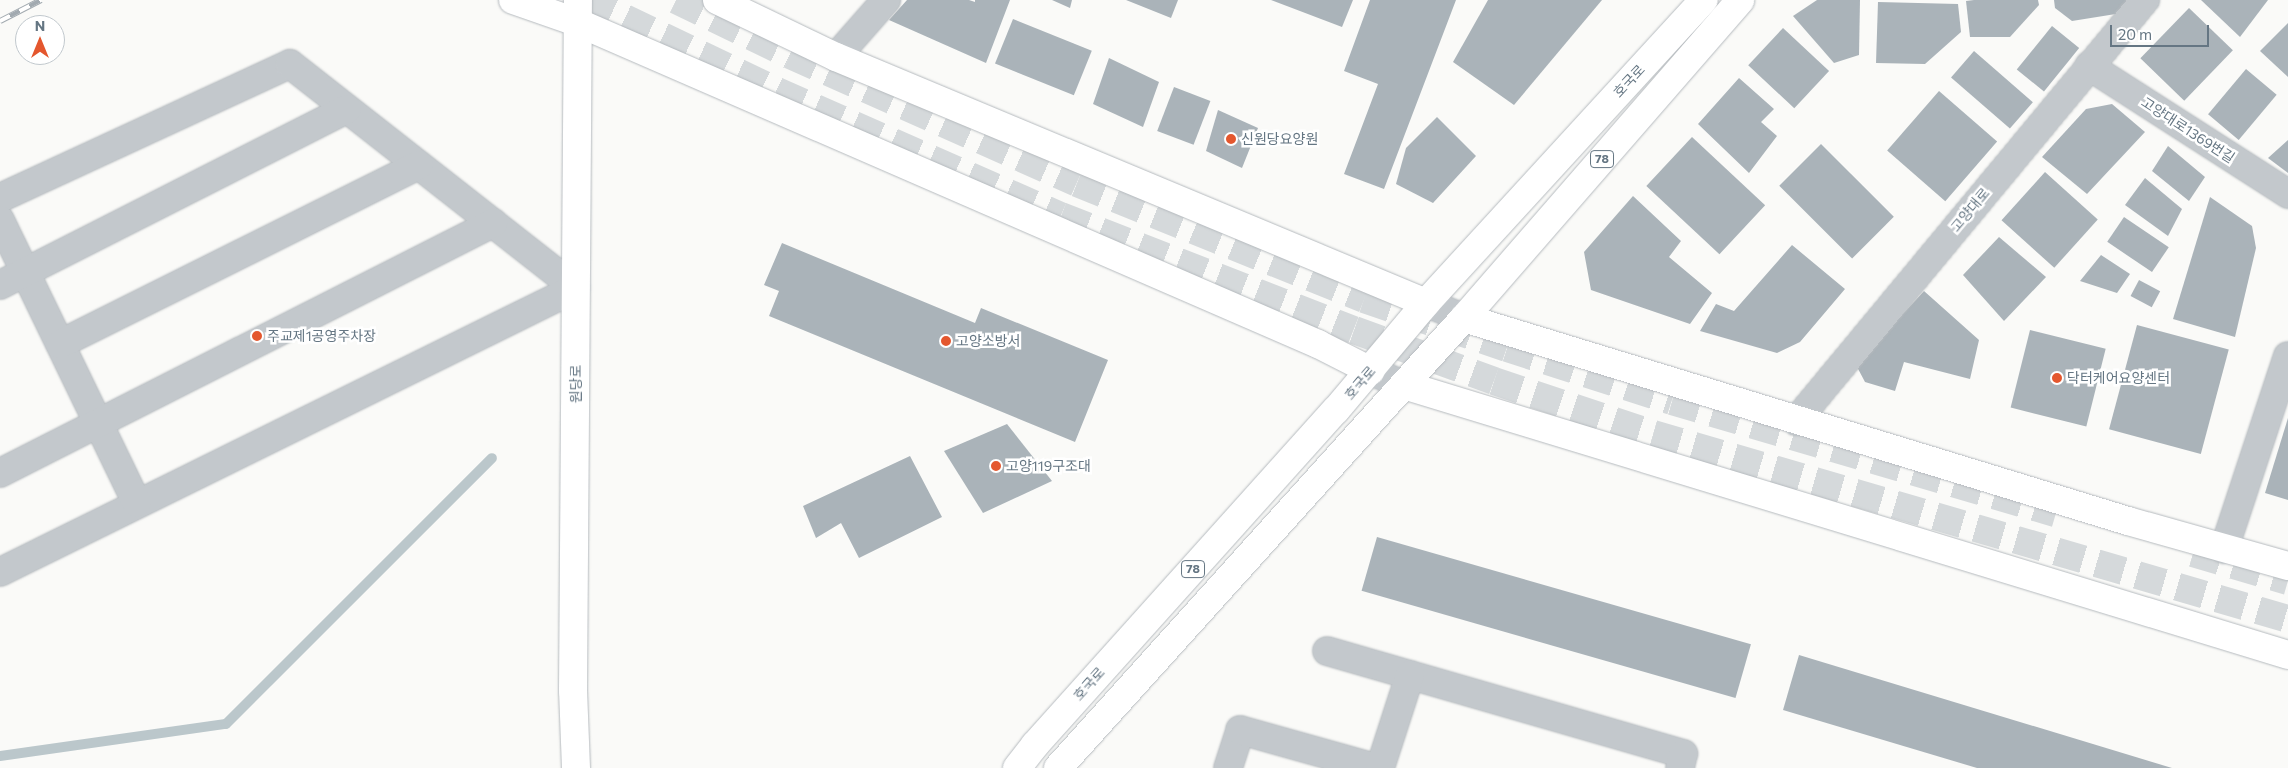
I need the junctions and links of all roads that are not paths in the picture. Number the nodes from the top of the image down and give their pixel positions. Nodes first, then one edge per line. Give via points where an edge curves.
1 (513, 0) edge
2 (717, 0) edge
3 (886, 0) edge
4 (1704, 0) edge
5 (1740, 0) edge
6 (2145, 0) edge
7 (578, 12) edge
8 (836, 57) junction
9 (2089, 66) junction
10 (347, 109) junction
11 (419, 165) junction
12 (2288, 194) edge
13 (0, 198) edge
14 (0, 220) edge
15 (494, 222) junction
16 (25, 272) junction
17 (0, 285) edge
18 (576, 288) junction
19 (1426, 303) junction
20 (1464, 318) junction
21 (60, 344) junction
22 (2288, 356) edge
23 (1370, 371) junction
24 (1404, 386) junction
25 (1796, 421) junction
26 (99, 424) junction
27 (0, 473) edge
28 (137, 503) junction
29 (1246, 510) junction
30 (2224, 549) junction
31 (1241, 563) junction
32 (2288, 566) edge
33 (0, 572) edge
34 (1327, 651) dead end
35 (2288, 655) edge
36 (1410, 675) junction
37 (1035, 745) junction
38 (576, 768) edge
39 (1017, 768) edge
40 (1057, 768) edge
41 (1228, 768) edge
42 (1376, 768) edge
43 (1380, 768) edge
44 (1680, 768) edge

1 - 7 main road
2 - 8 main road
3 - 8 street
4 - 19 main road, 호국로 / 78
5 - 20 main road, 78
6 - 9 street, 고양대로
7 - 18 main road, 원당로
7 - 23 main road via 1318,344
8 - 19 main road
9 - 12 street, 고양대로1369번길
9 - 25 street, 고양대로
10 - 11 street
10 - 13 street via 290,64
10 - 16 street
11 - 15 street
11 - 21 street
14 - 16 street
15 - 18 street
15 - 26 street
16 - 17 street
16 - 21 street
18 - 28 street
18 - 38 main road, 원당로 via 573,690
19 - 20 street
19 - 23 main road, 호국로 / 78
20 - 24 main road, 78
20 - 25 main road
21 - 26 street
22 - 30 street
23 - 24 street
23 - 29 main road, 호국로 / 78
24 - 31 main road, 78
24 - 35 main road
25 - 30 main road
26 - 27 street
26 - 28 street
28 - 33 street
29 - 31 main road via 1259,509 1264,517 1247,544
29 - 37 main road, 호국로 / 78
30 - 32 main road
31 - 40 main road, 78
34 - 36 street
36 - 43 street
36 - 44 street via 1684,754
37 - 39 main road, 호국로 / 78
37 - 40 street
41 - 42 street via 1240,730

